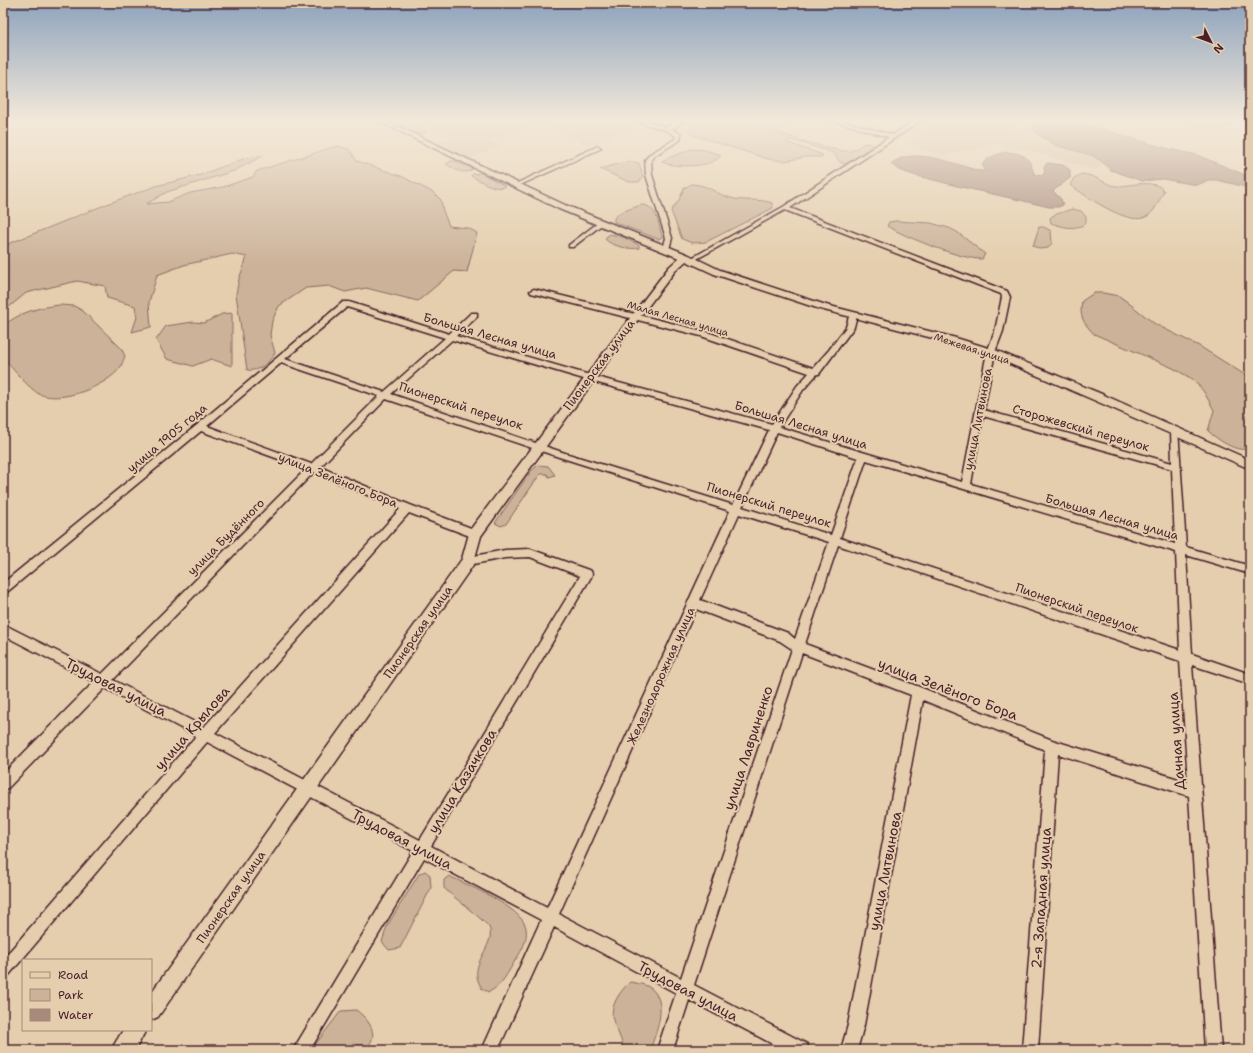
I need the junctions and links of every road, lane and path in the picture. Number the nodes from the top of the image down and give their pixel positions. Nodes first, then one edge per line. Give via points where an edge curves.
1 (483, 169) edge
2 (551, 169) edge
3 (649, 169) edge
4 (845, 169) edge
5 (516, 185) junction
6 (785, 208) junction
7 (601, 223) junction
8 (571, 246) dead end
9 (666, 249) junction
10 (688, 259) junction
11 (534, 291) dead end
12 (346, 304) joint
13 (474, 315) dead end
14 (853, 315) junction
15 (636, 316) junction
16 (450, 338) junction
17 (991, 352) junction
18 (279, 360) junction
19 (816, 372) junction
20 (590, 378) junction
21 (385, 396) junction
22 (980, 412) junction
23 (200, 427) junction
24 (774, 428) junction
25 (1175, 431) junction
26 (539, 446) junction
27 (863, 456) junction
28 (1250, 465) edge
29 (1176, 467) junction
30 (313, 468) junction
31 (966, 486) junction
32 (407, 508) junction
33 (736, 509) junction
34 (475, 534) junction
35 (835, 540) junction
36 (1182, 550) junction
37 (468, 561) junction
38 (1250, 570) edge
39 (3, 589) edge
40 (694, 603) junction
41 (3, 629) edge
42 (798, 647) junction
43 (1186, 658) junction
44 (1250, 679) edge
45 (103, 680) junction
46 (918, 692) junction
47 (206, 734) junction
48 (1052, 746) junction
49 (3, 783) edge
50 (309, 788) junction
51 (1195, 791) junction
52 (422, 849) junction
53 (551, 919) junction
54 (3, 971) edge
55 (685, 989) junction
56 (152, 1009) edge
57 (135, 1031) edge
58 (122, 1050) edge
59 (301, 1050) edge
60 (490, 1050) edge
61 (665, 1050) edge
62 (800, 1050) edge
63 (849, 1050) edge
64 (1030, 1050) edge
65 (1213, 1050) edge

1 - 5 street, Межевая улица
2 - 5 street
3 - 9 street via 669,238
4 - 6 street
5 - 7 street, Межевая улица
6 - 10 street
6 - 17 street, улица Литвинова via 1004,293 1006,297 999,330
7 - 8 street
7 - 9 street, Межевая улица
9 - 10 street, Межевая улица
10 - 14 street, Межевая улица via 729,276
10 - 15 street, Пионерская улица via 672,269
11 - 15 street, Малая Лесная улица
12 - 16 street, Большая Лесная улица
12 - 18 street, улица 1905 года
13 - 16 street, улица Будённого
14 - 17 street, Межевая улица
14 - 19 street, Железнодорожная улица via 850,327
15 - 19 street, Малая Лесная улица via 704,334
15 - 20 street, Пионерская улица
16 - 20 street, Большая Лесная улица
16 - 21 street, улица Будённого
17 - 22 street, улица Литвинова
17 - 25 street, Межевая улица
18 - 21 street, Пионерский переулок
18 - 23 street, улица 1905 года
19 - 24 street, Железнодорожная улица via 800,388
20 - 24 street, Большая Лесная улица
20 - 26 street, Пионерская улица
21 - 26 street, Пионерский переулок
21 - 30 street, улица Будённого
22 - 29 street, Сторожевский переулок
22 - 31 street, улица Литвинова
23 - 30 street, улица Зелёного Бора
23 - 39 street, улица 1905 года
24 - 27 street, Большая Лесная улица
24 - 33 street, Железнодорожная улица
25 - 28 street, Межевая улица
25 - 29 street, Дачная улица
26 - 33 street, Пионерский переулок
26 - 34 street, Пионерская улица
27 - 31 street, Большая Лесная улица
27 - 35 street, улица Лавриненко
29 - 36 street, Дачная улица
30 - 32 street, улица Зелёного Бора
30 - 45 street, улица Будённого
31 - 36 street, Большая Лесная улица
32 - 34 street, улица Зелёного Бора
32 - 47 street, улица Крылова
33 - 35 street, Пионерский переулок
33 - 40 street, Железнодорожная улица
34 - 37 street, Пионерская улица
35 - 42 street, улица Лавриненко
35 - 43 street, Пионерский переулок
36 - 38 street, Большая Лесная улица
36 - 43 street, Дачная улица
37 - 50 street, Пионерская улица
37 - 52 street, улица Казачкова via 505,554 530,553 587,574
40 - 42 street, улица Зелёного Бора via 784,637
40 - 53 street, Железнодорожная улица
41 - 45 street, Трудовая улица
42 - 46 street, улица Зелёного Бора
42 - 55 street, улица Лавриненко
43 - 44 street, Пионерский переулок
43 - 51 street, Дачная улица
45 - 47 street, Трудовая улица
45 - 49 street, улица Будённого
46 - 48 street, улица Зелёного Бора
46 - 63 street, улица Литвинова via 856,1025
47 - 50 street, Трудовая улица
47 - 54 street, улица Крылова
48 - 51 street, улица Зелёного Бора
48 - 64 street, 2-я Западная улица
50 - 52 street, Трудовая улица
50 - 56 street, Пионерская улица
51 - 65 street, Дачная улица
52 - 53 street, Трудовая улица
52 - 59 street, улица Казачкова
53 - 55 street, Трудовая улица
53 - 60 street, Железнодорожная улица
55 - 61 street, улица Лавриненко
55 - 62 street, Трудовая улица
57 - 58 street

